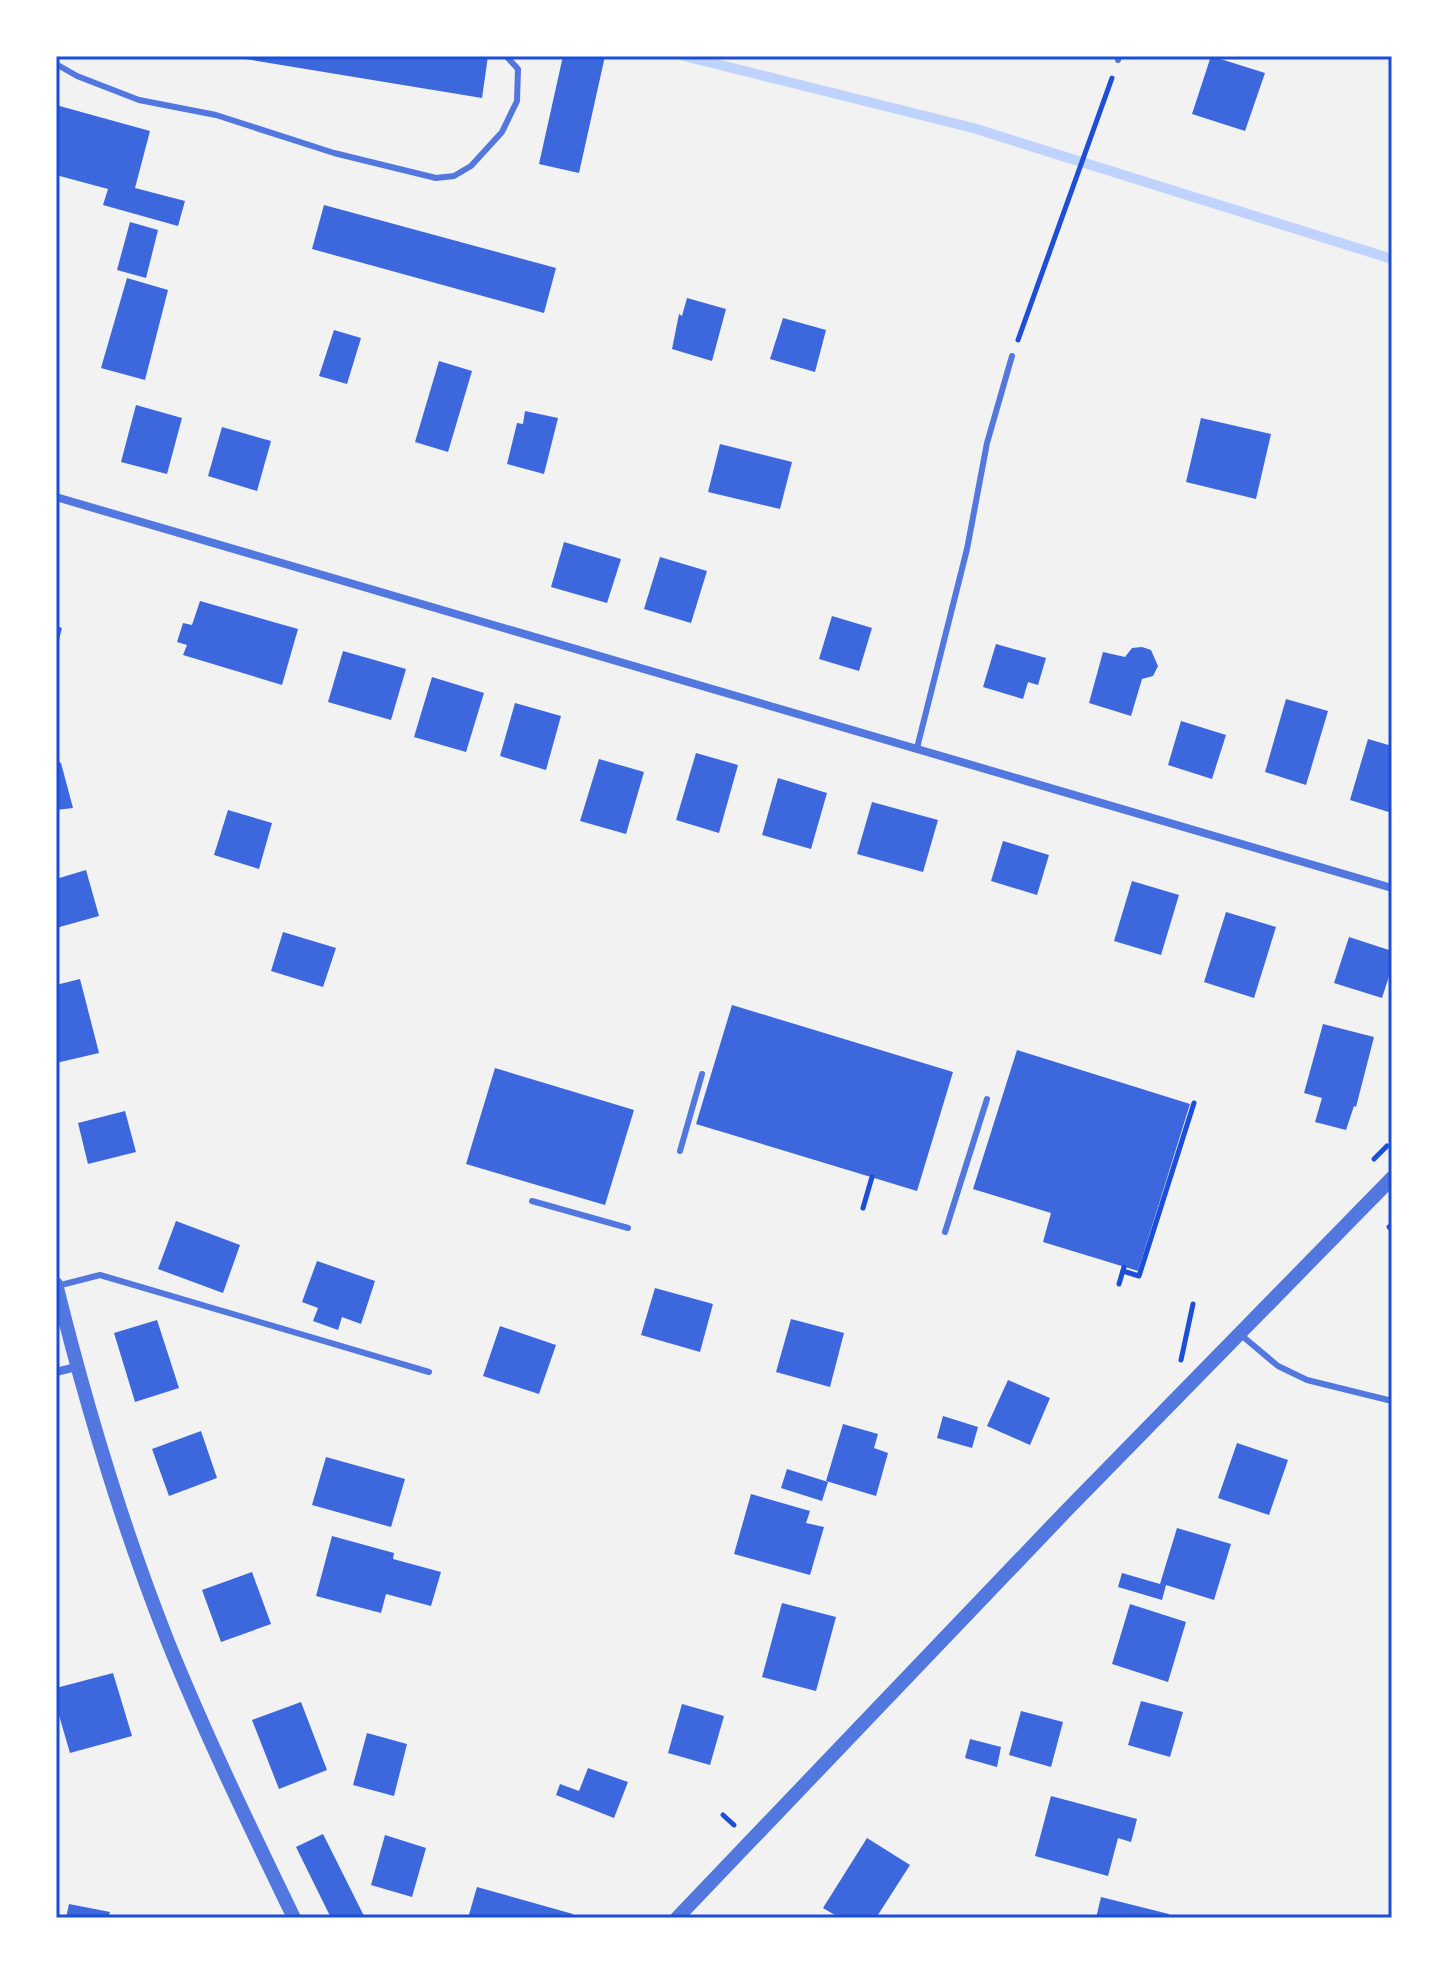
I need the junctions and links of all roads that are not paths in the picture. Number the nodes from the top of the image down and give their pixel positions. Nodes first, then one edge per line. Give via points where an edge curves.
1 (506, 56) edge
2 (56, 64) edge
3 (1012, 356) road end
4 (56, 497) edge
5 (917, 748) junction
6 (1392, 888) edge
7 (702, 1074) dead end
8 (987, 1099) dead end
9 (680, 1151) dead end
10 (1392, 1178) edge
11 (532, 1201) dead end
12 (628, 1228) dead end
13 (945, 1232) dead end
14 (56, 1285) edge
15 (1240, 1333) junction
16 (76, 1367) junction
17 (56, 1372) edge
18 (429, 1372) dead end
19 (1392, 1401) edge
20 (294, 1918) edge
21 (677, 1918) edge

1 - 2 lane via 518,69 517,101 502,132 471,166 436,178 334,153 216,115 139,100
3 - 5 lane
4 - 5 street
5 - 6 street
7 - 9 lane
8 - 13 lane
10 - 15 street
11 - 12 lane
14 - 16 street
14 - 18 lane via 100,1275
15 - 19 lane via 1278,1366 1307,1380
15 - 21 street
16 - 17 street
16 - 20 street via 167,1639 217,1759

